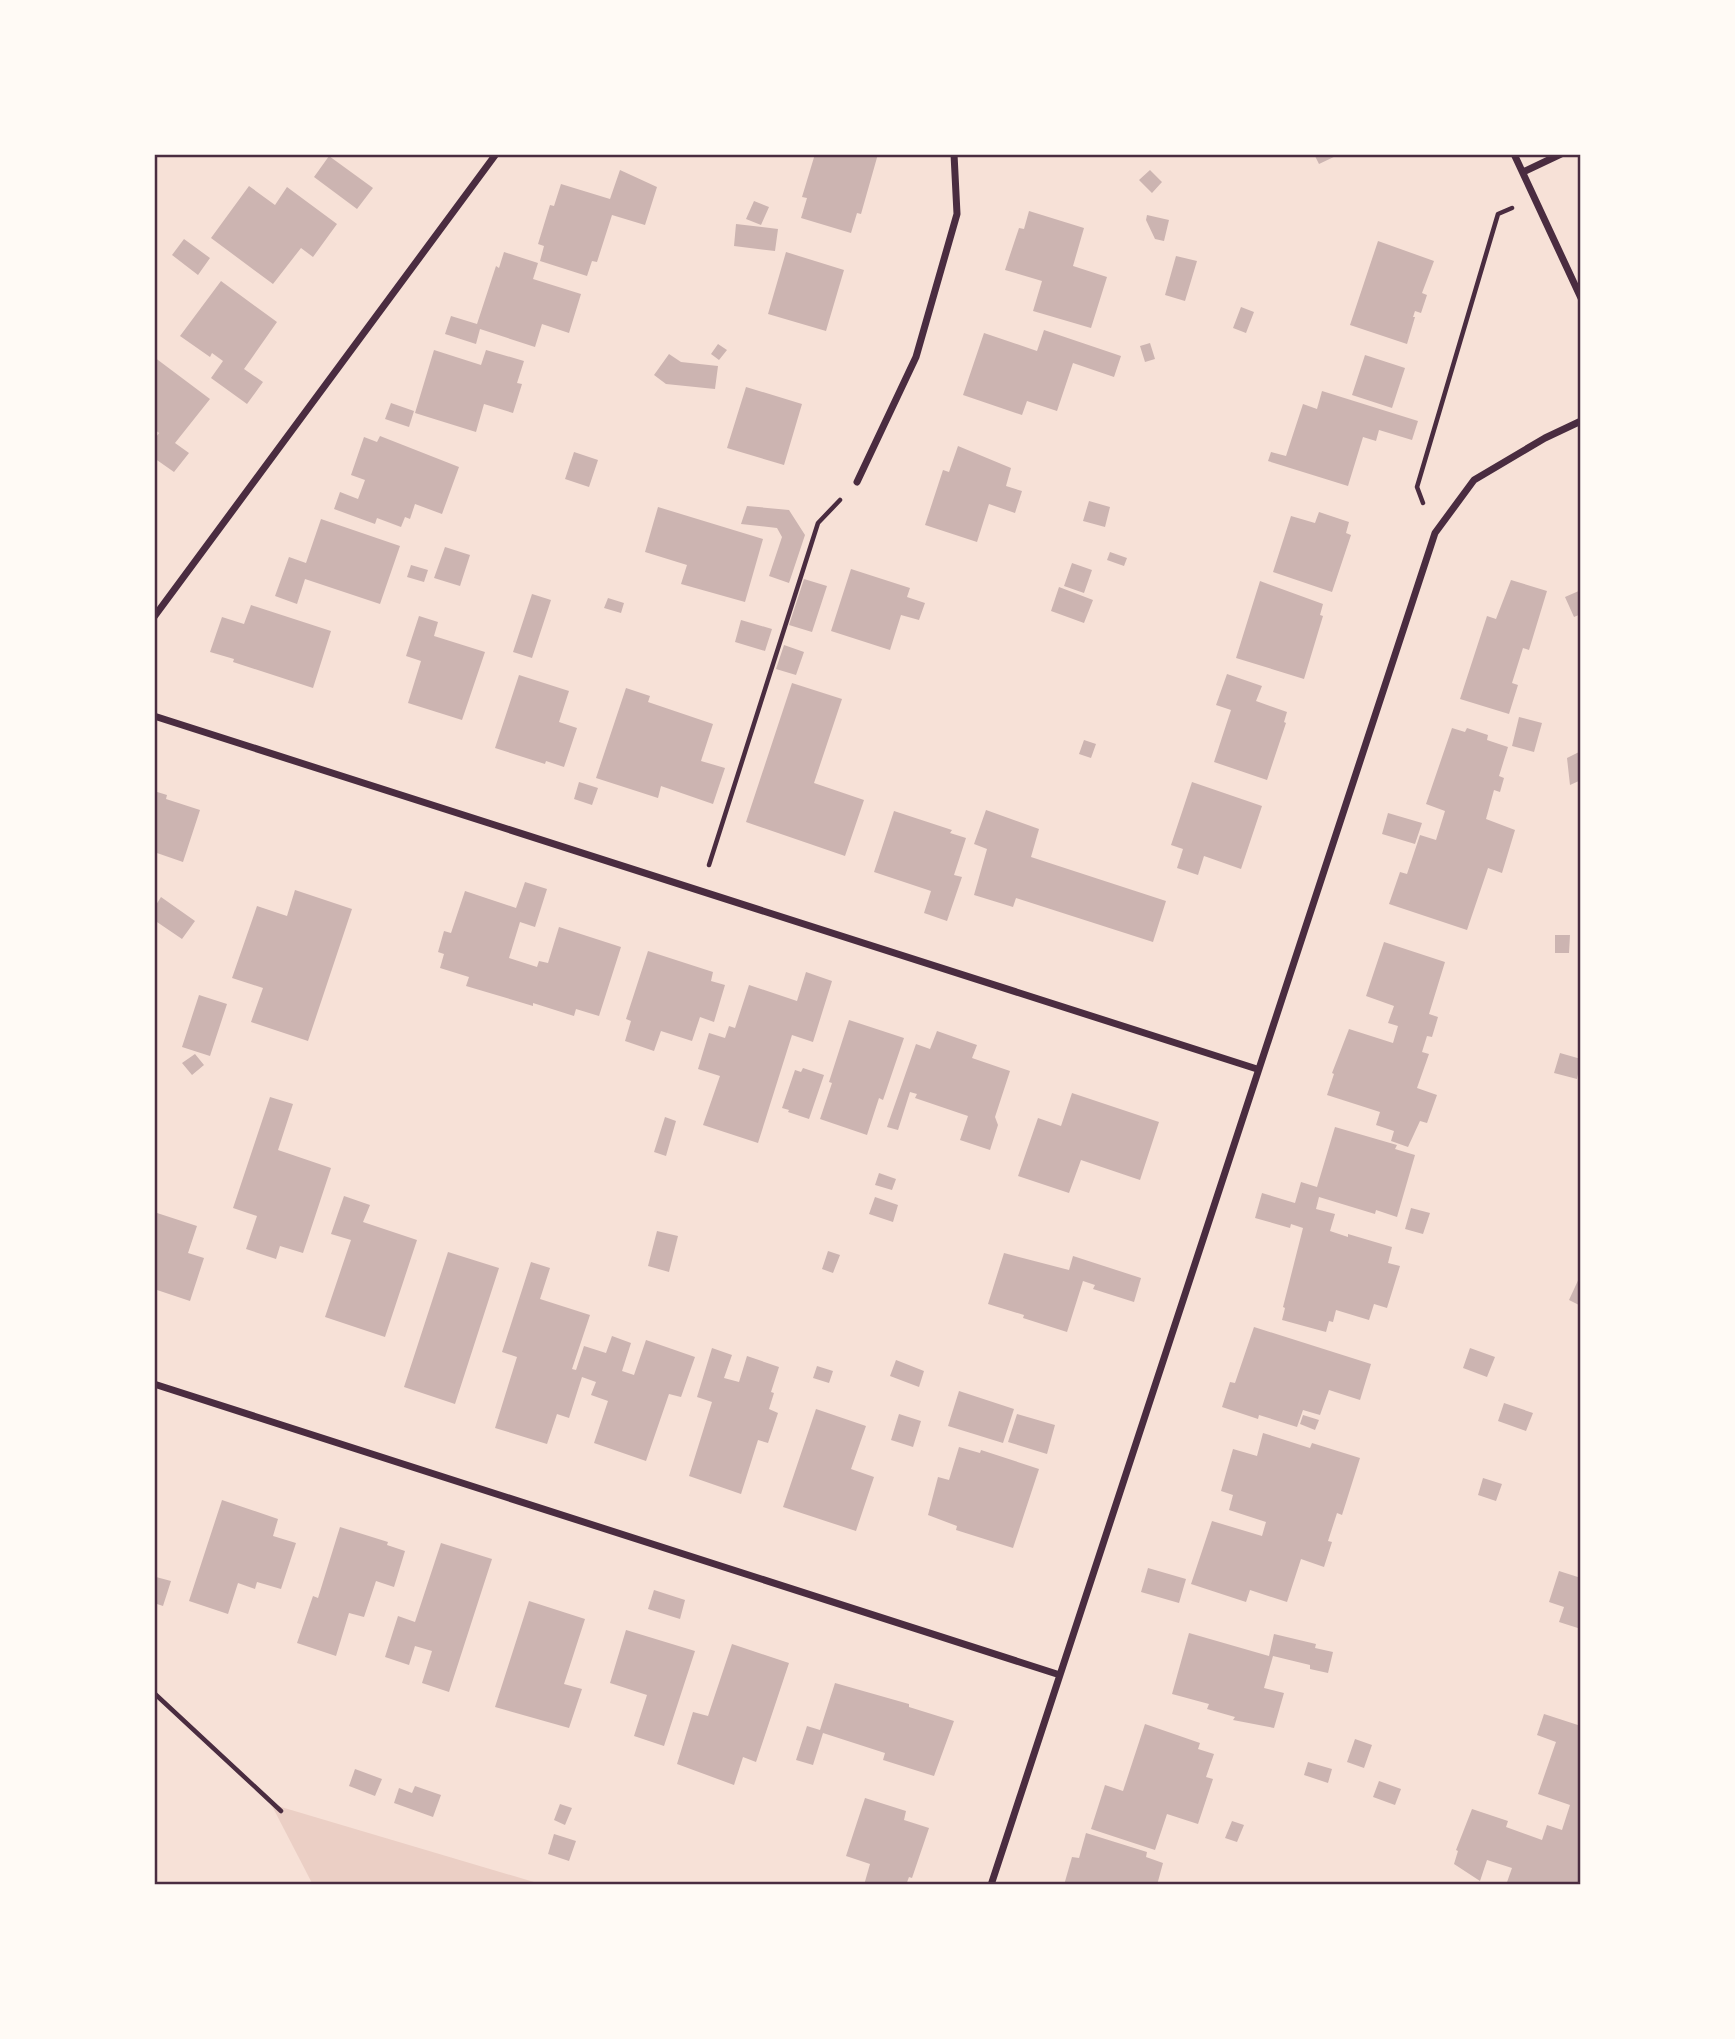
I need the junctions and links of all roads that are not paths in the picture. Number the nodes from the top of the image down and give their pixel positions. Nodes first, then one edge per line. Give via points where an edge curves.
1 (496, 154) edge
2 (954, 154) edge
3 (1514, 154) edge
4 (1561, 154) edge
5 (1523, 172) junction
6 (1581, 298) edge
7 (1581, 421) edge
8 (857, 482) road end
9 (154, 617) edge
10 (154, 716) edge
11 (1257, 1069) junction
12 (154, 1384) edge
13 (1060, 1675) junction
14 (991, 1885) edge

1 - 9 street
2 - 8 street via 957,214 916,357
3 - 5 street
4 - 5 street
5 - 6 street
7 - 11 street via 1474,480 1435,533
10 - 11 street
11 - 13 street
12 - 13 street
13 - 14 street

